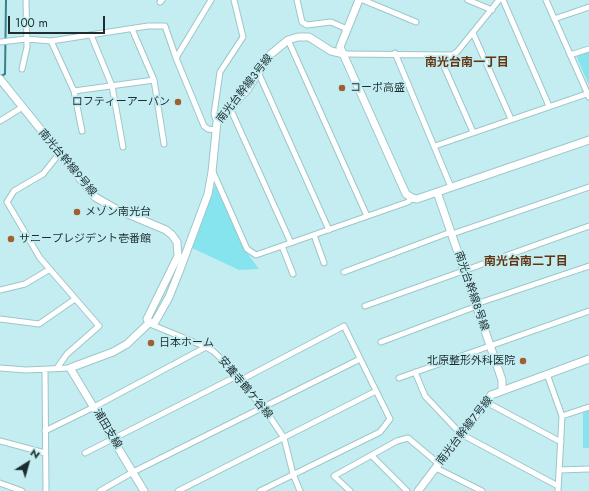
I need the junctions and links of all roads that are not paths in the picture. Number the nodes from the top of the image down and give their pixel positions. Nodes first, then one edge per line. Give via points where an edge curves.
1 (26, 0) edge
2 (211, 0) edge
3 (234, 0) edge
4 (297, 0) edge
5 (359, 0) edge
6 (363, 0) edge
7 (468, 0) edge
8 (499, 0) edge
9 (503, 0) edge
10 (546, 0) edge
11 (589, 7) edge
12 (492, 10) junction
13 (554, 19) junction
14 (416, 22) dead end
15 (132, 29) junction
16 (347, 29) junction
17 (473, 33) junction
18 (91, 35) junction
19 (26, 39) junction
20 (288, 40) junction
21 (51, 41) junction
22 (3, 42) edge
23 (589, 49) edge
24 (395, 53) junction
25 (344, 54) junction
26 (439, 55) junction
27 (570, 55) junction
28 (176, 58) junction
29 (22, 69) dead end
30 (258, 72) junction
31 (0, 79) edge
32 (154, 80) junction
33 (112, 86) junction
34 (74, 91) junction
35 (588, 95) edge
36 (549, 106) junction
37 (21, 108) junction
38 (230, 108) junction
39 (511, 119) junction
40 (0, 121) edge
41 (217, 122) junction
42 (216, 130) junction
43 (82, 131) dead end
44 (473, 132) junction
45 (589, 140) edge
46 (164, 144) dead end
47 (435, 146) junction
48 (123, 147) dead end
49 (59, 154) junction
50 (212, 172) junction
51 (451, 187) junction
52 (589, 187) edge
53 (437, 192) junction
54 (412, 198) junction
55 (367, 216) junction
56 (589, 226) edge
57 (329, 230) junction
58 (452, 233) junction
59 (314, 235) junction
60 (291, 243) junction
61 (282, 246) junction
62 (324, 263) dead end
63 (589, 266) edge
64 (50, 269) junction
65 (464, 269) junction
66 (344, 272) dead end
67 (293, 274) dead end
68 (0, 290) edge
69 (75, 299) junction
70 (476, 305) junction
71 (365, 306) dead end
72 (589, 311) edge
73 (0, 320) edge
74 (150, 323) junction
75 (381, 342) dead end
76 (490, 345) junction
77 (206, 347) junction
78 (360, 359) junction
79 (589, 359) edge
80 (0, 368) edge
81 (57, 368) junction
82 (70, 368) junction
83 (45, 370) junction
84 (415, 372) junction
85 (547, 374) junction
86 (399, 378) dead end
87 (237, 379) junction
88 (502, 390) junction
89 (376, 391) junction
90 (486, 402) junction
91 (589, 407) edge
92 (94, 408) junction
93 (264, 408) junction
94 (562, 416) junction
95 (45, 431) junction
96 (461, 434) junction
97 (113, 438) junction
98 (284, 438) junction
99 (0, 441) edge
100 (561, 442) junction
101 (45, 453) junction
102 (85, 453) dead end
103 (372, 456) junction
104 (437, 466) junction
105 (589, 469) edge
106 (559, 470) junction
107 (133, 472) junction
108 (293, 474) junction
109 (0, 483) edge
110 (558, 489) edge
111 (22, 491) edge
112 (46, 491) edge
113 (100, 491) edge
114 (144, 491) edge
115 (178, 491) edge
116 (261, 491) edge
117 (300, 491) edge
118 (350, 491) edge
119 (407, 491) edge
120 (418, 491) edge
121 (482, 491) edge

1 - 19 street
2 - 28 street
3 - 41 street via 243,37 220,72 214,114
4 - 16 street via 302,22 307,25 331,22
5 - 16 street
6 - 14 street
7 - 12 street
8 - 12 street
9 - 36 street
10 - 13 street
11 - 13 street
12 - 17 street
13 - 27 street
15 - 18 street
15 - 28 street via 165,26
15 - 32 street
16 - 25 street via 340,46
17 - 26 street via 457,52 452,55
17 - 39 street
18 - 21 street
18 - 33 street
19 - 21 street
19 - 22 street
19 - 29 street via 27,47
20 - 25 street via 309,37 332,51
20 - 30 street, 南光台幹線３号線 via 271,54
20 - 55 street
21 - 34 street
23 - 27 street
24 - 25 street
24 - 26 street
24 - 47 street
25 - 54 street via 406,194
26 - 44 street
27 - 35 street
28 - 42 street via 204,126
30 - 38 street, 南光台幹線３号線 via 247,90
30 - 57 street
31 - 37 street, 南光台幹線９号線
32 - 33 street
32 - 46 street
33 - 34 street
33 - 48 street
34 - 43 street
35 - 36 street
36 - 39 street
37 - 40 street
37 - 49 street, 南光台幹線９号線
38 - 41 street, 南光台幹線３号線
38 - 60 street
39 - 44 street
41 - 42 street, 南光台幹線３号線
42 - 50 street, 南光台幹線３号線
44 - 47 street
45 - 51 street
47 - 51 street
49 - 64 street via 43,174 14,191 7,202 40,258
49 - 74 street, 南光台幹線９号線 via 100,202 166,230 177,242 178,256 147,319
50 - 61 street via 247,249 256,255
50 - 74 street, 南光台幹線３号線 via 208,194 169,297 155,322
51 - 53 street
52 - 58 street
53 - 54 street via 417,199
53 - 58 street, 南光台幹線８号線
54 - 55 street via 408,202
55 - 57 street
56 - 65 street
57 - 59 street
58 - 65 street, 南光台幹線８号線
58 - 66 street
59 - 60 street
59 - 62 street
60 - 61 street
61 - 67 street
63 - 70 street
64 - 68 street via 25,284
64 - 69 street
65 - 70 street, 南光台幹線８号線
65 - 71 street
69 - 73 street via 39,324
69 - 81 street via 99,326 67,354
70 - 75 street
70 - 76 street, 南光台幹線８号線
72 - 76 street
74 - 77 street, 安養寺鶴ケ谷線
74 - 82 street, 南光台幹線３号線 via 127,344 113,352
76 - 84 street
76 - 88 street, 南光台幹線８号線 via 502,380
77 - 87 street, 安養寺鶴ケ谷線 via 228,365
77 - 92 street
78 - 87 street via 344,326
78 - 89 street
78 - 93 street
79 - 85 street, 南光台幹線７号線
80 - 83 street
81 - 82 street
81 - 83 street
82 - 92 street, 浦田支線
83 - 95 street
84 - 86 street
84 - 96 street via 425,396
85 - 88 street, 南光台幹線７号線
85 - 94 street
87 - 93 street, 安養寺鶴ケ谷線
87 - 97 street
88 - 90 street, 南光台幹線７号線 via 491,395
89 - 98 street
89 - 108 street via 390,419 380,432
90 - 96 street, 南光台幹線７号線
90 - 100 street
91 - 94 street
92 - 95 street
92 - 97 street, 浦田支線
93 - 98 street, 安養寺鶴ケ谷線
93 - 107 street
94 - 100 street
95 - 101 street
96 - 104 street, 南光台幹線７号線
96 - 110 street
97 - 102 street
97 - 107 street, 浦田支線
98 - 108 street, 安養寺鶴ケ谷線
98 - 115 street
99 - 101 street
100 - 106 street
101 - 112 street
103 - 104 street via 397,441 408,438
103 - 118 street via 334,476
103 - 119 street
104 - 120 street, 南光台幹線７号線
104 - 121 street
105 - 106 street
106 - 110 street
107 - 113 street
107 - 114 street, 浦田支線
108 - 116 street
108 - 117 street, 安養寺鶴ケ谷線
109 - 111 street

